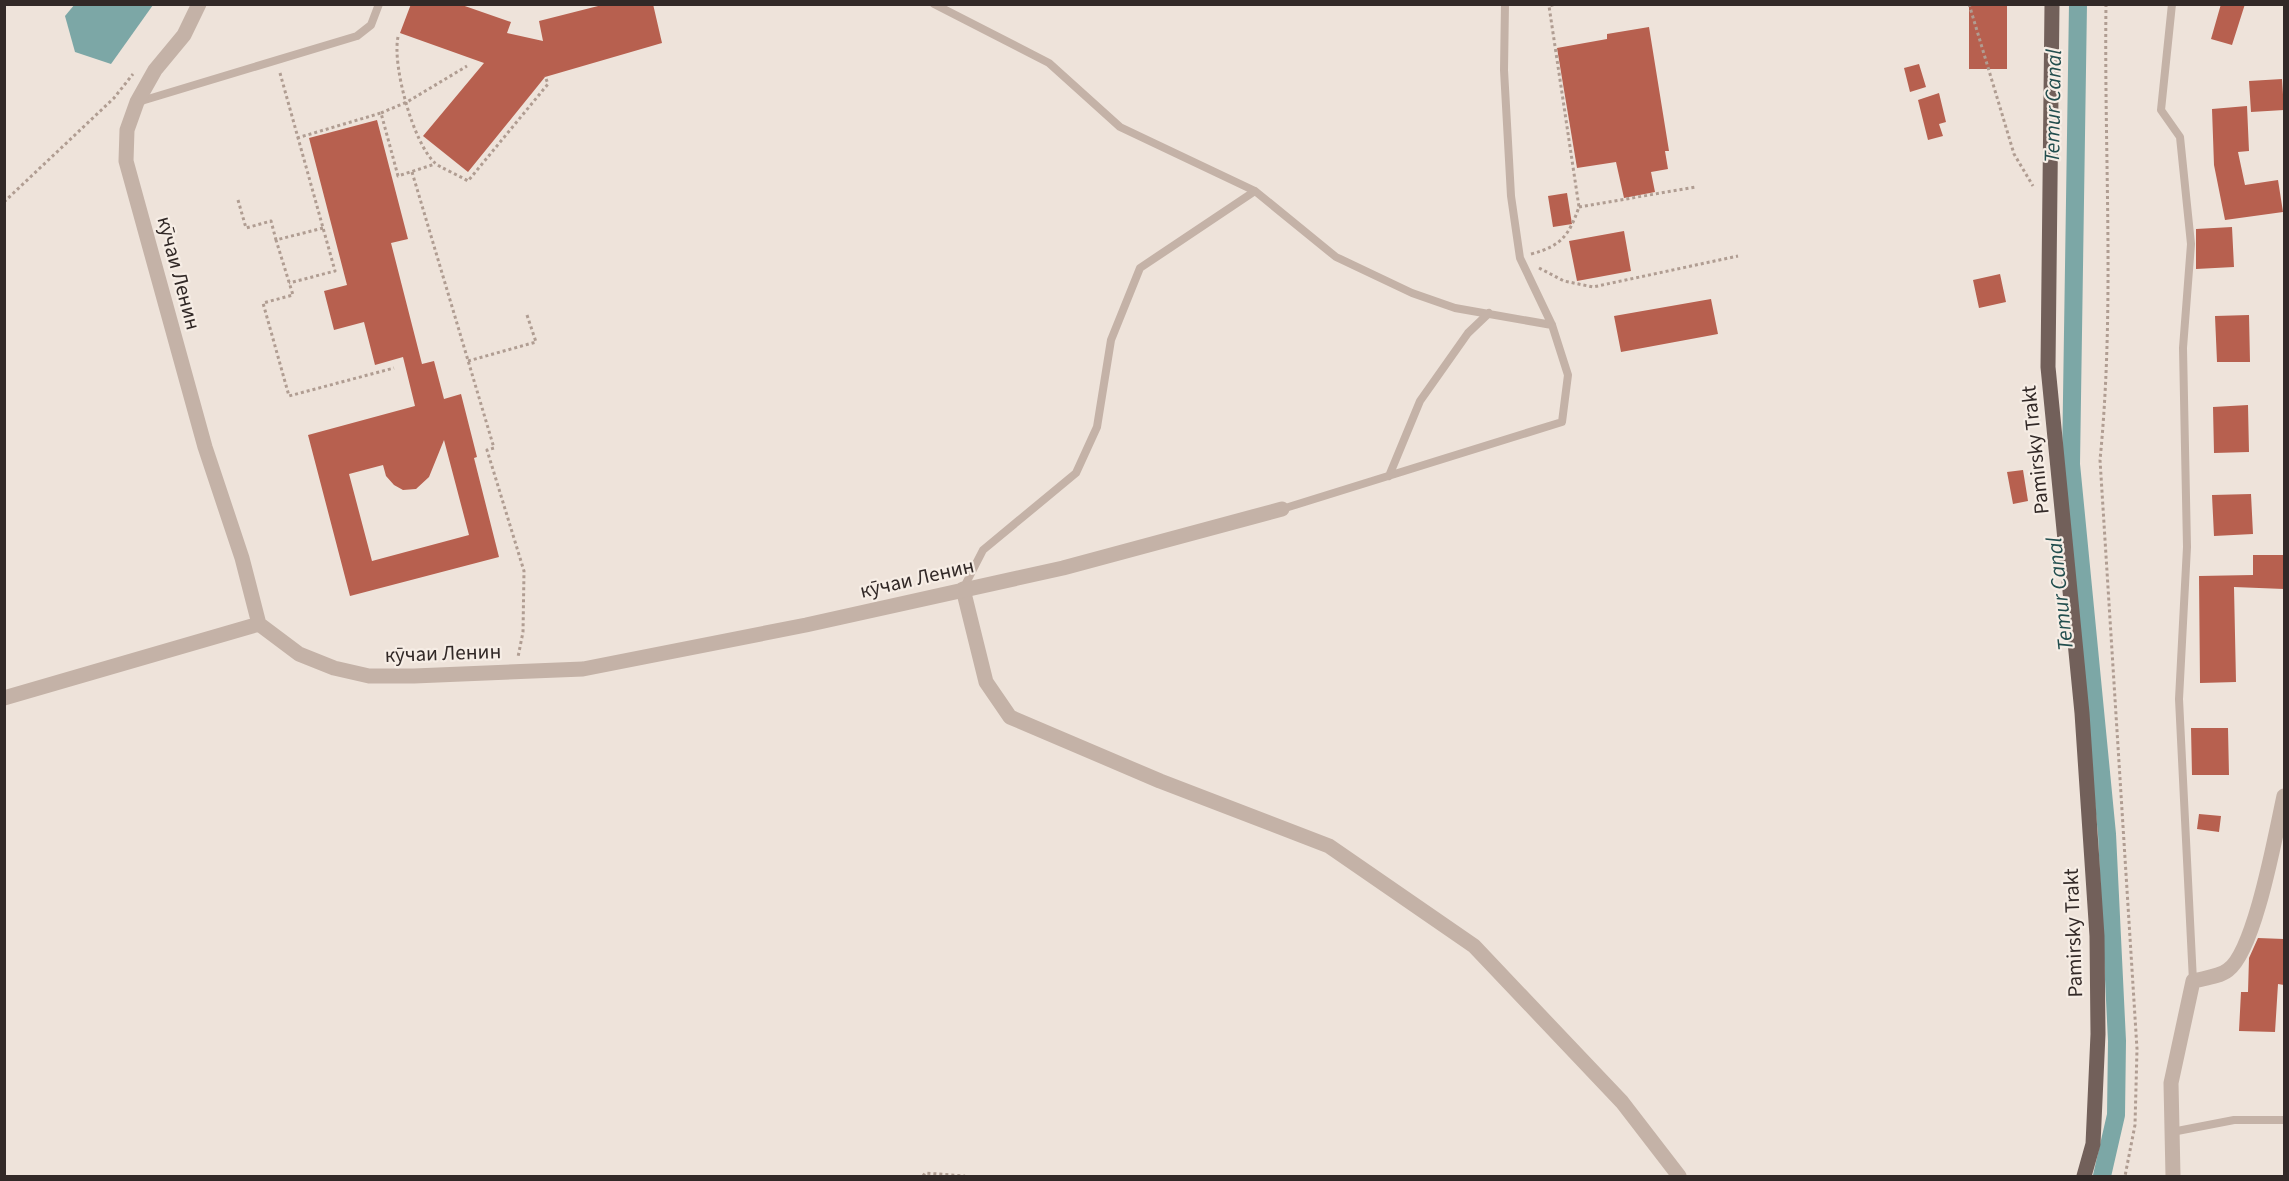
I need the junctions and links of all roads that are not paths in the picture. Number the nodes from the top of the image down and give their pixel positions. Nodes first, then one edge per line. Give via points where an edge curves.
1 (199, 4) edge
2 (380, 4) edge
3 (934, 4) edge
4 (1505, 4) edge
5 (2052, 4) edge
6 (2172, 4) edge
7 (137, 102) junction
8 (1255, 190) junction
9 (1489, 313) junction
10 (1552, 325) junction
11 (1389, 476) junction
12 (1282, 509) joint
13 (963, 589) junction
14 (259, 624) junction
15 (4, 698) edge
16 (2284, 796) edge
17 (2193, 981) junction
18 (2284, 1120) edge
19 (2172, 1132) junction
20 (1679, 1176) edge
21 (2084, 1176) edge
22 (2173, 1176) edge

1 - 7 street, кӯчаи Ленин via 184,35 155,70
2 - 7 lane via 371,25 357,36
3 - 8 lane via 1049,63 1120,127
4 - 10 lane via 1504,70 1511,196 1520,258
5 - 21 main road, Pamirsky Trakt via 2048,367 2082,713 2097,936 2093,1144
6 - 17 lane via 2161,110 2180,137 2191,244 2183,348 2187,547 2179,699
7 - 14 street, кӯчаи Ленин via 127,130 126,161 205,447
8 - 9 lane via 1336,257 1412,293 1455,308
8 - 13 lane via 1140,268 1111,340 1097,427 1076,473 983,550
9 - 10 lane
9 - 11 lane via 1468,333 1420,401
10 - 11 lane via 1568,375 1562,422
11 - 12 lane
12 - 13 street, кӯчаи Ленин via 1063,568
13 - 14 street, кӯчаи Ленин via 583,669 369,676 299,654
13 - 20 street via 986,682 1010,717 1160,781 1329,846 1474,946 1622,1102
14 - 15 street
16 - 17 street via 2251,929 2241,951 2229,970
17 - 19 street via 2171,1083
18 - 19 lane via 2234,1120
19 - 22 street

